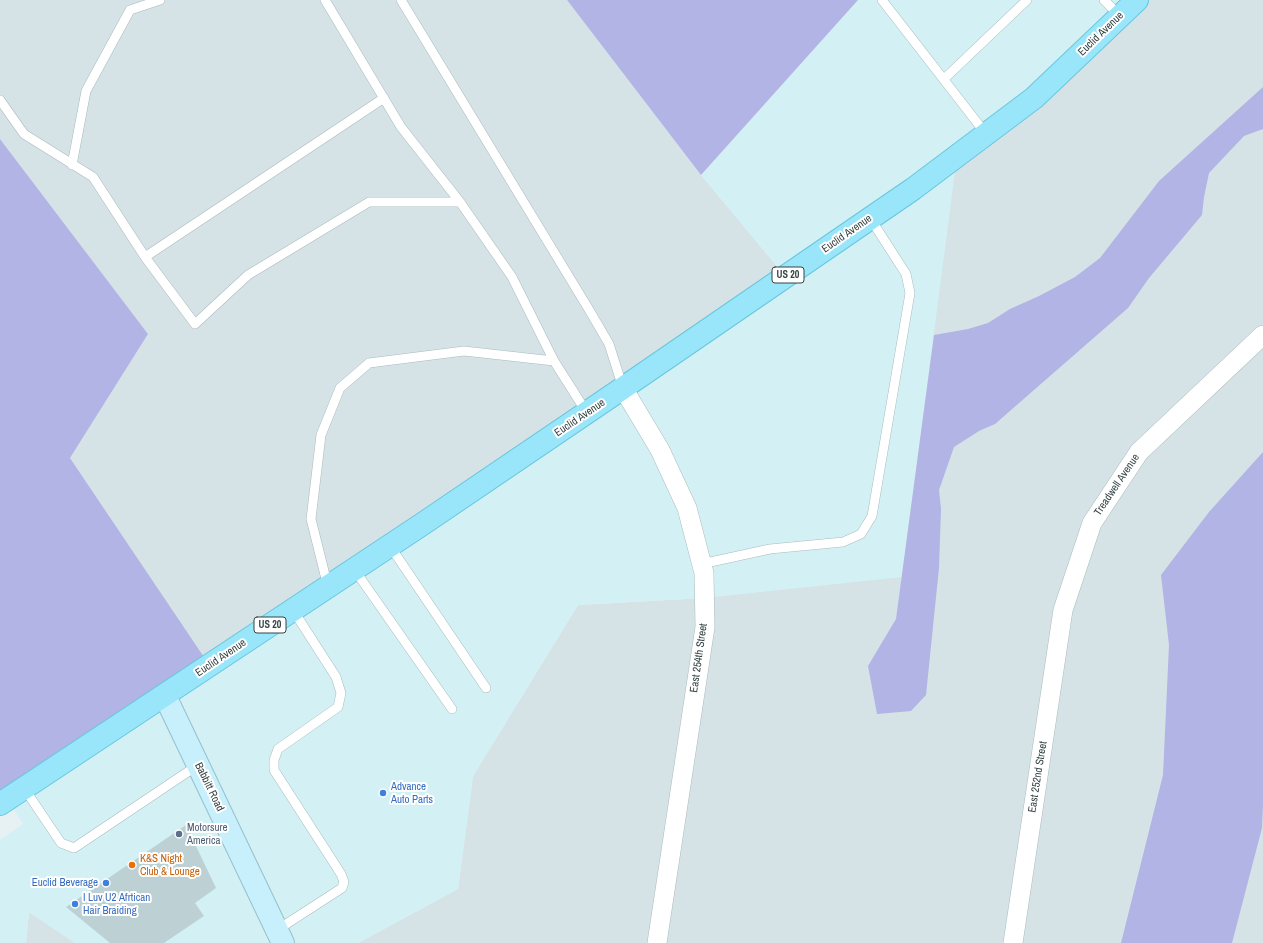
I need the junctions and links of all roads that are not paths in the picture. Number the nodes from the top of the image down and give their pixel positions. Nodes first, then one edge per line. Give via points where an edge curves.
1 (160, 0) edge
2 (325, 0) edge
3 (401, 0) edge
4 (882, 0) edge
5 (1027, 0) edge
6 (1104, 0) edge
7 (1137, 0) edge
8 (1120, 16) junction
9 (944, 79) junction
10 (384, 98) junction
11 (0, 100) edge
12 (986, 134) junction
13 (72, 165) junction
14 (460, 202) junction
15 (870, 218) junction
16 (144, 257) junction
17 (1263, 335) edge
18 (554, 361) junction
19 (623, 388) junction
20 (587, 413) junction
21 (390, 546) junction
22 (702, 564) junction
23 (354, 569) junction
24 (328, 587) junction
25 (293, 610) junction
26 (1063, 610) joint
27 (486, 688) dead end
28 (165, 696) junction
29 (452, 709) dead end
30 (198, 765) junction
31 (24, 788) junction
32 (0, 804) edge
33 (281, 940) edge
34 (656, 943) edge
35 (1013, 943) edge

1 - 13 lane via 130,10 86,91
2 - 10 lane
3 - 19 lane via 609,344
4 - 9 lane
5 - 9 lane
6 - 8 lane
7 - 8 main road, Euclid Avenue / US 20
8 - 12 main road, Euclid Avenue / US 20 via 1034,98
9 - 12 lane
10 - 14 lane via 401,127
10 - 16 lane
11 - 13 lane via 24,134
12 - 15 main road, Euclid Avenue / US 20
13 - 16 lane via 93,177
14 - 16 lane via 369,202 248,275 195,324
14 - 18 lane via 512,277
15 - 19 main road, Euclid Avenue / US 20
15 - 22 lane via 906,274 910,294 872,516 861,534 843,542 770,549
17 - 26 street, Treadwell Avenue via 1139,452 1092,523
18 - 20 lane
18 - 24 lane via 464,351 376,362 369,363 340,388 321,435 311,519
19 - 20 main road, Euclid Avenue / US 20
19 - 22 street, East 254th Street via 660,450 687,508
20 - 21 main road, Euclid Avenue / US 20
21 - 23 main road, Euclid Avenue / US 20
21 - 27 lane
22 - 34 street, East 254th Street via 704,627
23 - 24 main road, Euclid Avenue / US 20
23 - 29 lane
24 - 25 main road, Euclid Avenue / US 20
25 - 28 main road, Euclid Avenue / US 20
25 - 33 lane via 336,678 341,693 338,707 278,749 274,770 344,882 342,888
26 - 35 street, East 252nd Street
28 - 30 main road, Babbitt Road
28 - 31 main road, Euclid Avenue / US 20
30 - 31 lane via 74,848 61,843
30 - 33 main road, Babbitt Road
31 - 32 main road, Euclid Avenue / US 20

